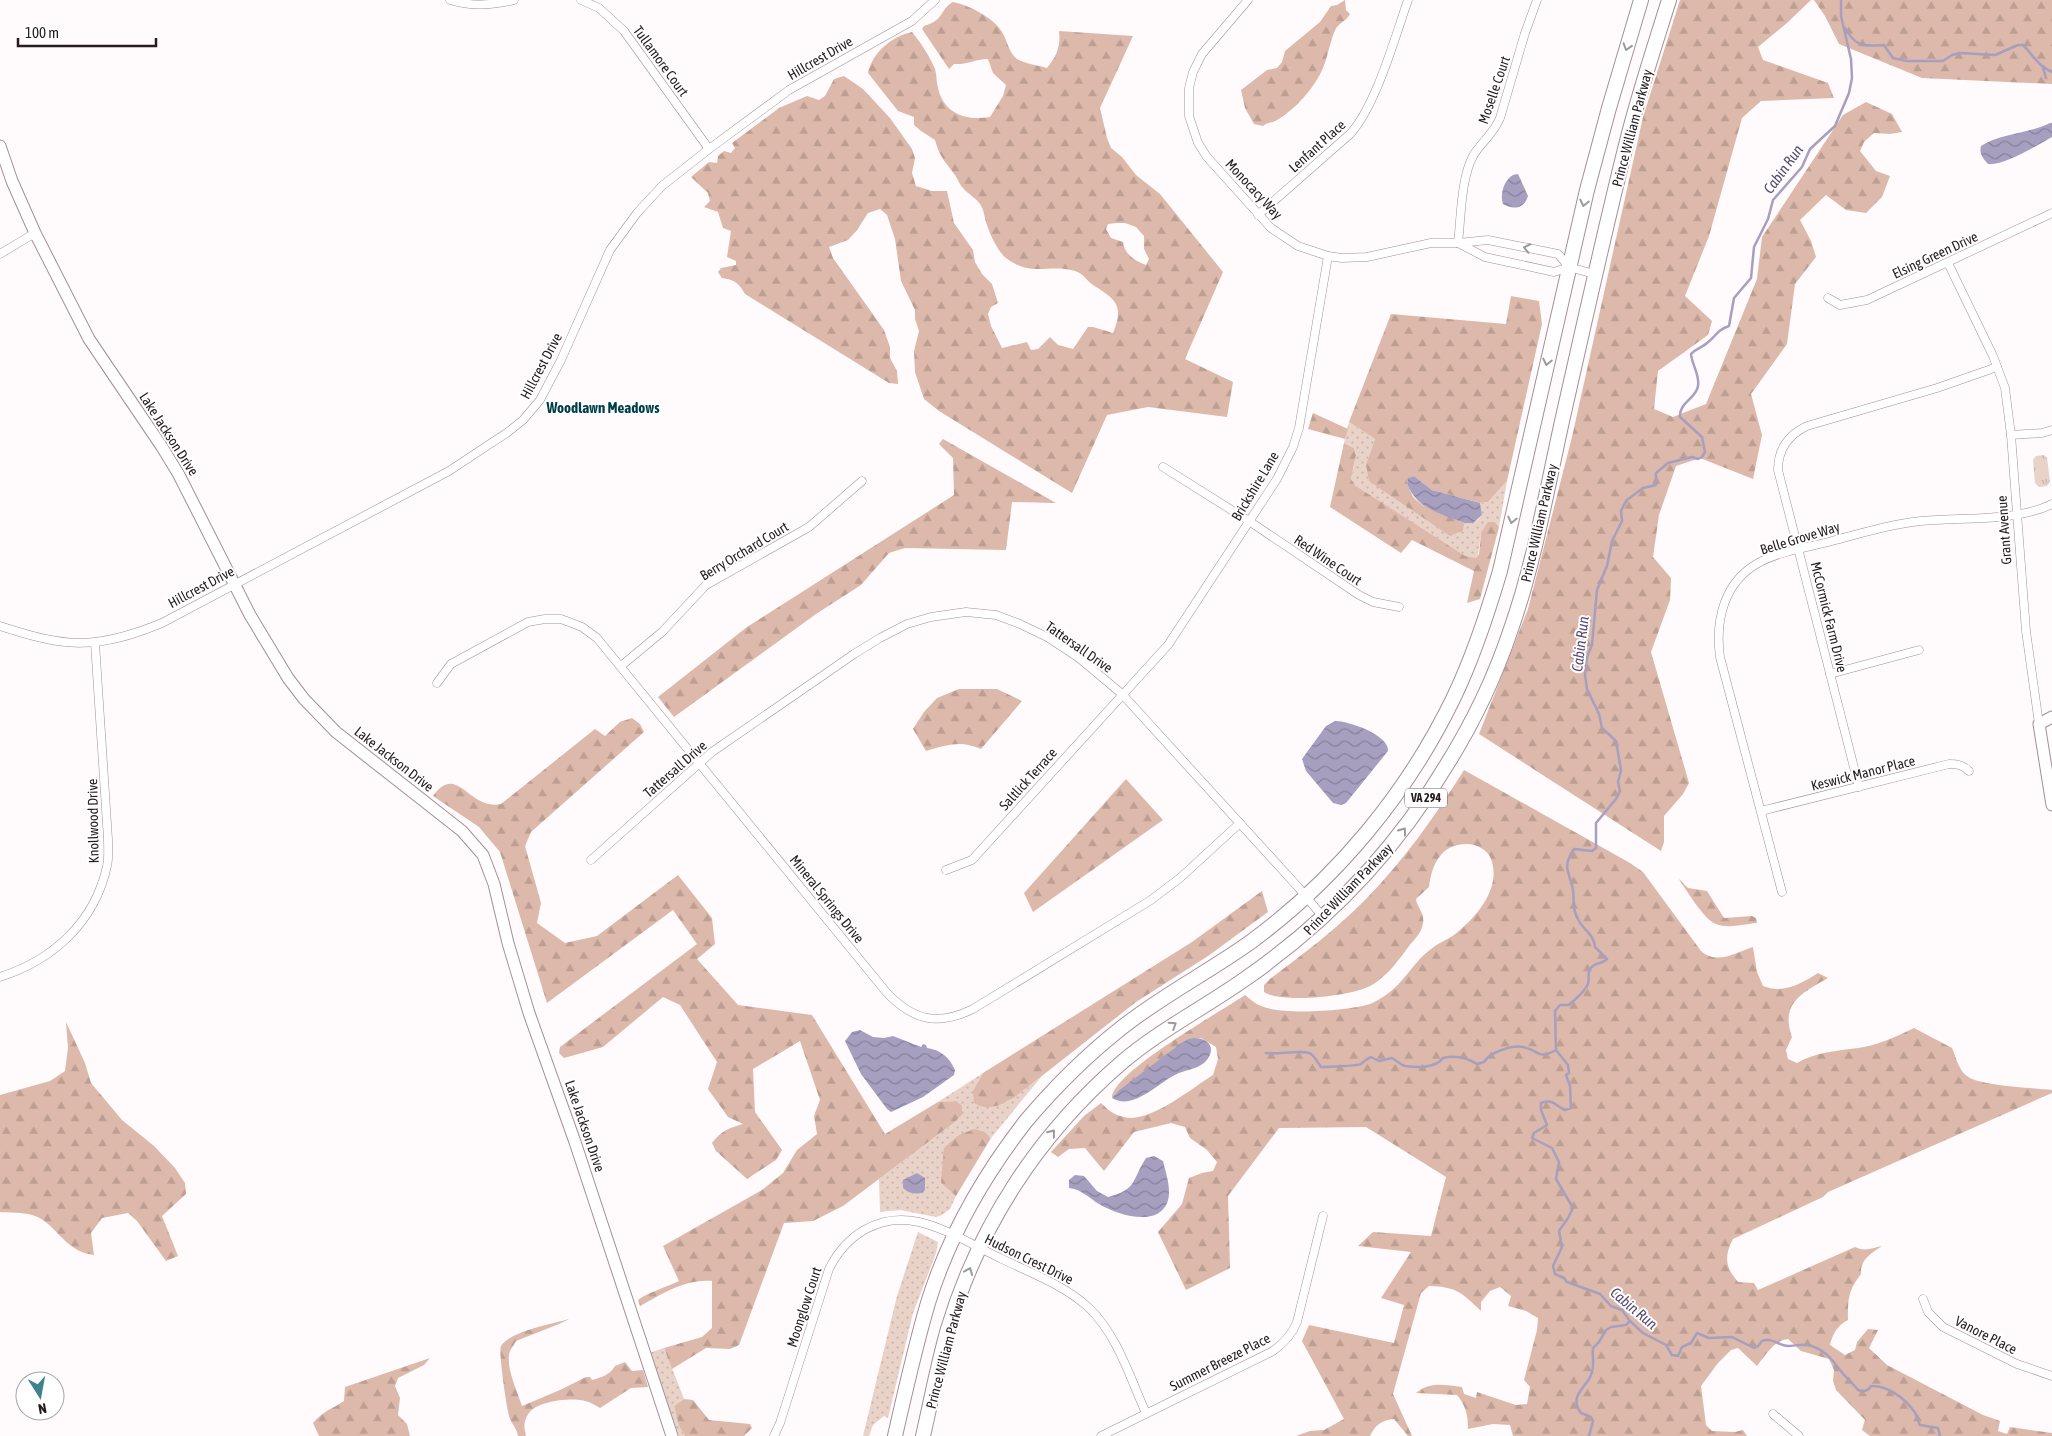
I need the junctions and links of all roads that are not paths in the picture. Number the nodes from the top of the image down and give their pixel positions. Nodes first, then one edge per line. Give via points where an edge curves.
1 (450, 0) edge
2 (514, 0) edge
3 (581, 0) edge
4 (934, 0) edge
5 (1248, 0) edge
6 (1408, 0) edge
7 (1537, 0) edge
8 (1641, 0) edge
9 (1669, 0) edge
10 (0, 146) edge
11 (709, 149) junction
12 (2052, 213) edge
13 (1258, 214) junction
14 (35, 233) junction
15 (1458, 243) junction
16 (0, 254) edge
17 (1328, 256) junction
18 (1948, 263) junction
19 (1569, 267) junction
20 (1594, 274) junction
21 (1828, 298) dead end
22 (1998, 367) junction
23 (2052, 430) edge
24 (2011, 435) junction
25 (1163, 467) dead end
26 (862, 481) dead end
27 (2052, 504) edge
28 (2018, 515) junction
29 (1249, 521) junction
30 (1798, 550) junction
31 (234, 584) junction
32 (1399, 607) dead end
33 (0, 626) edge
34 (95, 643) junction
35 (1919, 650) dead end
36 (621, 666) junction
37 (1830, 674) junction
38 (437, 684) dead end
39 (1122, 694) junction
40 (2052, 717) edge
41 (2039, 724) junction
42 (700, 762) junction
43 (1970, 771) dead end
44 (1859, 786) junction
45 (2052, 805) edge
46 (1761, 811) junction
47 (1240, 824) junction
48 (591, 860) dead end
49 (946, 870) dead end
50 (1782, 892) dead end
51 (1306, 896) junction
52 (1323, 917) junction
53 (0, 976) edge
54 (1323, 1216) dead end
55 (955, 1237) junction
56 (979, 1248) junction
57 (1923, 1299) dead end
58 (2052, 1376) edge
59 (1146, 1413) junction
60 (1774, 1414) dead end
61 (672, 1436) edge
62 (774, 1436) edge
63 (895, 1436) edge
64 (923, 1436) edge
65 (1101, 1436) edge
66 (1799, 1436) edge

1 - 2 street via 486,6
3 - 11 street, Tullamore Court via 599,8 624,31
4 - 11 street, Hillcrest Drive via 912,21 789,90
5 - 13 street, Monocacy Way via 1202,54 1193,72 1188,103 1198,143
6 - 13 street, Lenfant Place via 1360,122
7 - 15 street, Moselle Court via 1500,118 1470,164
8 -> 19 highway, Prince William Parkway / VA 294 via 1608,108
9 - 20 highway, Prince William Parkway / VA 294 via 1627,141
10 - 14 street, Lake Jackson Drive
11 - 31 street, Hillcrest Drive via 662,186 623,231 610,250 540,400 523,420 449,470
12 - 18 street, Elsing Green Drive
13 - 17 street, Monocacy Way via 1284,238
14 - 16 street
14 - 31 street, Lake Jackson Drive via 89,339 162,447
15 - 17 street, Monocacy Way via 1431,243 1367,257
15 - 19 street, Monocacy Way via 1485,257 1554,272
19 -> 15 street, Monocacy Way via 1558,254 1488,240
17 - 29 street, Brickshire Lane via 1293,447
18 - 21 street, Elsing Green Drive via 1857,303 1840,305
18 - 22 street, Grant Avenue
19 - 20 street, Monocacy Way
19 -> 51 highway, Prince William Parkway / VA 294 via 1500,571 1470,660 1434,734 1392,799 1344,858
52 -> 20 highway, Prince William Parkway / VA 294 via 1376,864 1419,809 1464,735 1499,662 1538,531
22 - 24 street, Grant Avenue via 2005,388
22 - 30 street, McCormick Farm Drive via 1807,426 1792,435 1784,443 1778,470
23 - 24 street
24 - 28 street, Grant Avenue
25 - 29 street, Red Wine Court
26 - 36 street, Berry Orchard Court via 809,527 706,585 662,632
27 - 28 street, Belle Grove Way
28 - 30 street, Belle Grove Way via 1904,523
28 - 41 street, Grant Avenue via 2026,631
29 - 32 street, Red Wine Court via 1358,596
29 - 39 street, Brickshire Lane via 1168,645
30 - 37 street, McCormick Farm Drive
30 - 46 street, Belle Grove Way via 1772,557 1748,570 1726,597 1718,623 1720,657
31 - 34 street, Hillcrest Drive via 162,623
31 - 61 street, Lake Jackson Drive via 288,678 319,716 462,831 483,855 529,1013
33 - 34 street, Hillcrest Drive via 65,643
34 - 53 street, Knollwood Drive via 108,839 102,885 86,917 63,943 30,965
35 - 37 street
36 - 38 street, Mineral Springs Drive via 597,638 582,627 561,619 545,619 528,622 451,664
36 - 42 street, Mineral Springs Drive
37 - 44 street, McCormick Farm Drive
39 - 42 street, Tattersall Drive via 1079,658 1020,624 996,616 966,612 931,617 907,624 854,654
39 - 47 street, Tattersall Drive
39 - 49 street, Saltlick Terrace via 972,860
40 - 41 street
41 - 45 street, Grant Avenue
42 - 47 street, Mineral Springs Drive via 887,993 901,1007 929,1018 956,1017 973,1009 1151,900
42 - 48 street, Tattersall Drive
43 - 44 street, Keswick Manor Place via 1964,766 1948,764
44 - 46 street, Keswick Manor Place
46 - 50 street, Belle Grove Way
47 - 51 street, Tattersall Drive
51 - 52 street, Tattersall Drive
51 - 55 highway, Prince William Parkway / VA 294 via 1223,962 1120,1029 1073,1070 1006,1148
56 -> 52 highway, Prince William Parkway / VA 294 via 1027,1165 1057,1127 1099,1083 1149,1041 1276,957
54 - 59 street, Summer Breeze Place via 1297,1322 1286,1340 1273,1351
55 - 56 street, Hudson Crest Drive
55 - 62 street, Moonglow Court via 918,1222 888,1221 863,1230 842,1247 829,1269
55 - 63 highway, Prince William Parkway / VA 294 via 929,1301
56 - 59 street, Hudson Crest Drive via 1058,1286 1088,1307 1110,1336
64 -> 56 highway, Prince William Parkway / VA 294 via 948,1331
57 - 58 street, Vanore Place via 1928,1312 1943,1327 2016,1364
59 - 65 street, Summer Breeze Place
60 - 66 street

